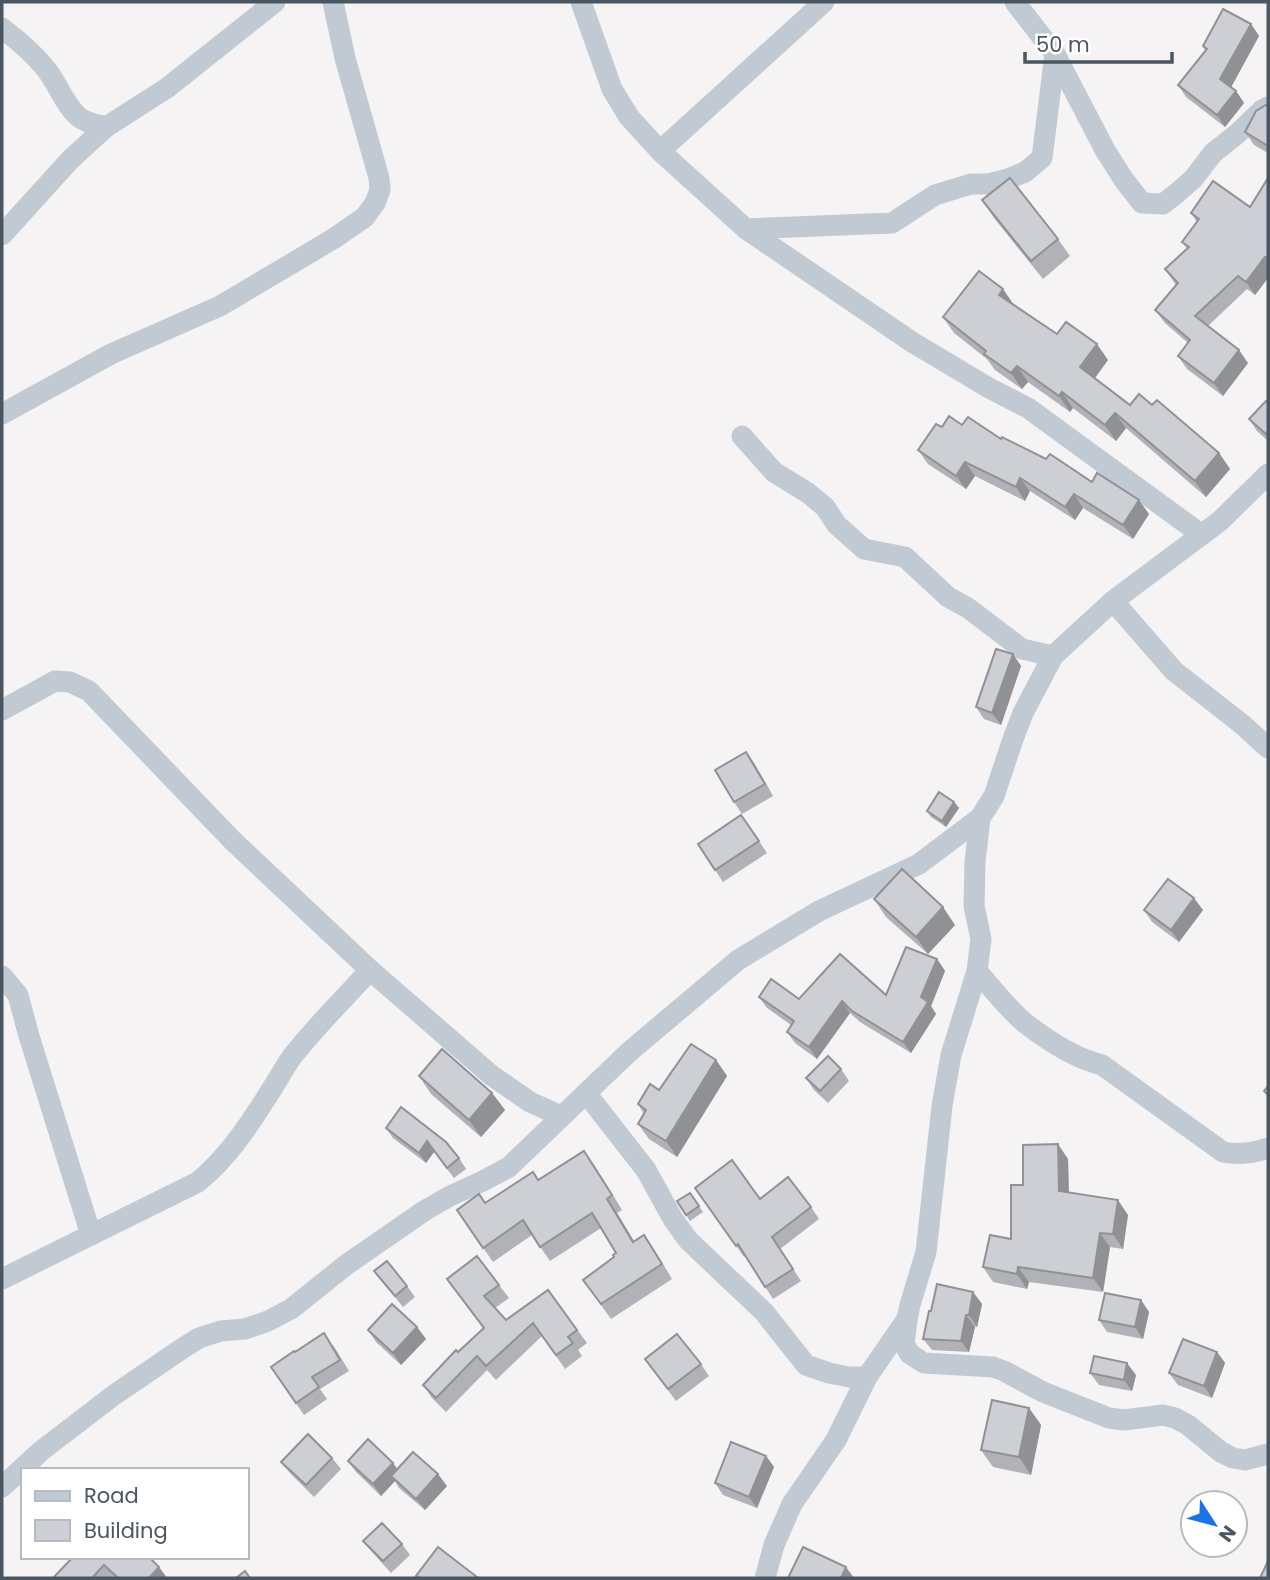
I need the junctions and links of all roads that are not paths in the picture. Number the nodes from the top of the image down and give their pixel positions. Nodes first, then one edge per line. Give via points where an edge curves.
1 (275, 2) edge
2 (332, 2) edge
3 (581, 2) edge
4 (824, 2) edge
5 (1015, 2) edge
6 (2, 28) edge
7 (1055, 54) junction
8 (1268, 107) edge
9 (106, 127) junction
10 (660, 151) junction
11 (746, 229) junction
12 (2, 235) edge
13 (2, 414) edge
14 (742, 436) dead end
15 (1268, 474) edge
16 (1202, 535) junction
17 (1113, 601) junction
18 (1053, 656) junction
19 (2, 710) edge
20 (1268, 748) edge
21 (980, 818) junction
22 (370, 970) junction
23 (977, 971) junction
24 (2, 976) edge
25 (586, 1093) junction
26 (561, 1116) junction
27 (1268, 1148) edge
28 (91, 1235) junction
29 (2, 1279) edge
30 (907, 1319) junction
31 (867, 1377) junction
32 (1268, 1454) edge
33 (23, 1468) edge
34 (21, 1469) edge
35 (2, 1487) edge
36 (765, 1578) edge

1 - 9 street via 167,88
2 - 13 street via 379,177 380,190 365,217 220,306 111,354
3 - 10 street via 612,89 629,117
4 - 10 street
5 - 7 street
6 - 9 street via 37,58 81,119
7 - 8 street via 1105,150 1142,203 1163,204 1194,178 1213,153
7 - 11 street via 1042,158 1025,172 1008,180 971,184 935,195 892,223
9 - 12 street
10 - 11 street
11 - 16 street via 912,342 1028,408
14 - 18 street via 774,472 825,507 864,549 905,557 948,597 1022,649
15 - 16 street
16 - 17 street
17 - 18 street
17 - 20 street via 1174,671
18 - 21 street via 1018,726 994,796
19 - 22 street via 55,681 89,691 233,841
21 - 23 street via 974,895 981,939
21 - 25 street via 919,864 818,911 738,960
22 - 26 street via 491,1075 530,1102
22 - 28 street via 290,1060 216,1167 198,1182
23 - 27 street via 1024,1022 1067,1052 1102,1065 1223,1152
23 - 30 street via 951,1055 926,1252
24 - 28 street via 18,995
25 - 26 street
25 - 31 street via 646,1170 688,1240 764,1312 806,1365
26 - 33 street via 509,1167 424,1211 291,1309 245,1329 199,1338 114,1395
28 - 29 street
30 - 31 street
30 - 32 street via 904,1344 924,1363 993,1367 1108,1418 1175,1418 1233,1458
31 - 36 street via 836,1440 792,1504
34 - 35 street

